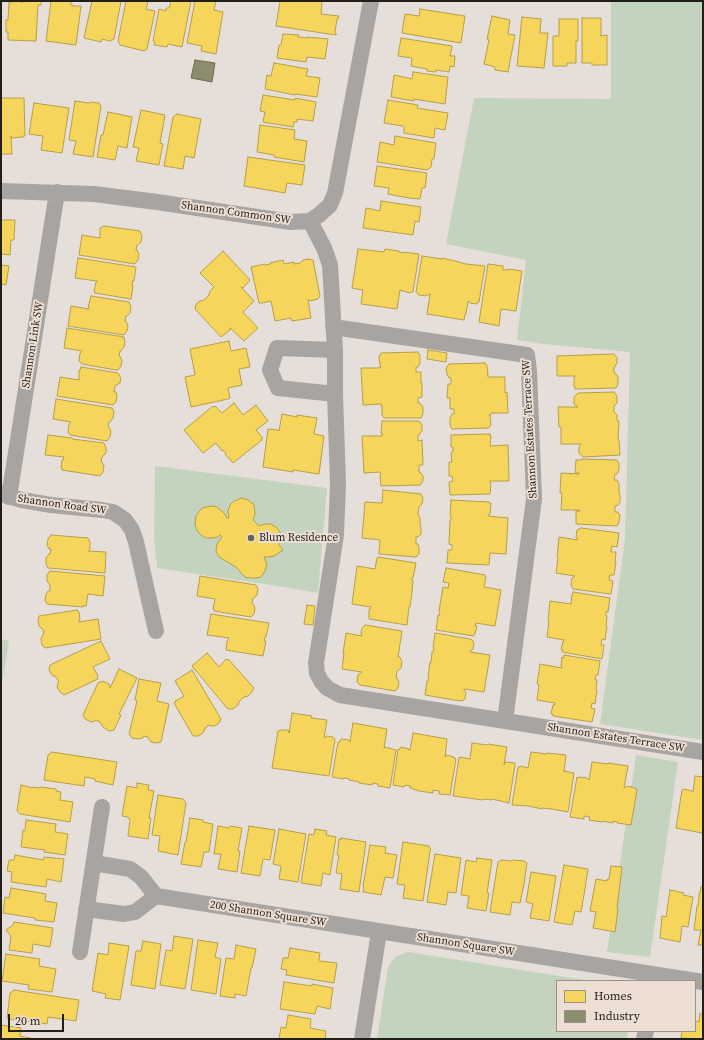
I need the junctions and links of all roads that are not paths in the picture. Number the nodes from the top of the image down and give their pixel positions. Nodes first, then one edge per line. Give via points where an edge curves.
1 (372, 1) edge
2 (1, 191) edge
3 (57, 192) junction
4 (310, 221) junction
5 (333, 327) junction
6 (335, 350) junction
7 (335, 394) junction
8 (5, 496) edge
9 (156, 631) dead end
10 (505, 721) junction
11 (703, 752) edge
12 (102, 807) dead end
13 (94, 863) junction
14 (156, 896) junction
15 (86, 909) junction
16 (379, 932) junction
17 (80, 952) dead end
18 (654, 978) edge
19 (678, 980) edge
20 (362, 1039) edge

1 - 4 street via 335,193 330,205
2 - 3 street, Shannon Common SW
3 - 4 street, Shannon Common SW via 130,198 291,222
3 - 8 street, Shannon Link SW
4 - 5 street, Shannon Estates Terrace SW via 330,266
5 - 6 street, Shannon Estates Terrace SW
5 - 10 street, Shannon Estates Terrace SW via 527,355 534,499
6 - 7 street, Shannon Estates Terrace SW
6 - 7 street via 277,348 270,370 278,388
7 - 10 street, Shannon Estates Terrace SW via 337,521 316,663 317,673 327,688 340,695
8 - 9 street, Shannon Road SW via 51,505 113,512 125,520 136,542
10 - 11 street, Shannon Estates Terrace SW
12 - 13 street
13 - 14 street via 130,869 141,877
13 - 15 street
14 - 15 street via 135,912 124,914
14 - 16 street, 200 Shannon Square SW
15 - 17 street
16 - 18 street, Shannon Square SW
16 - 20 street
18 - 19 street, Shannon Square SW

